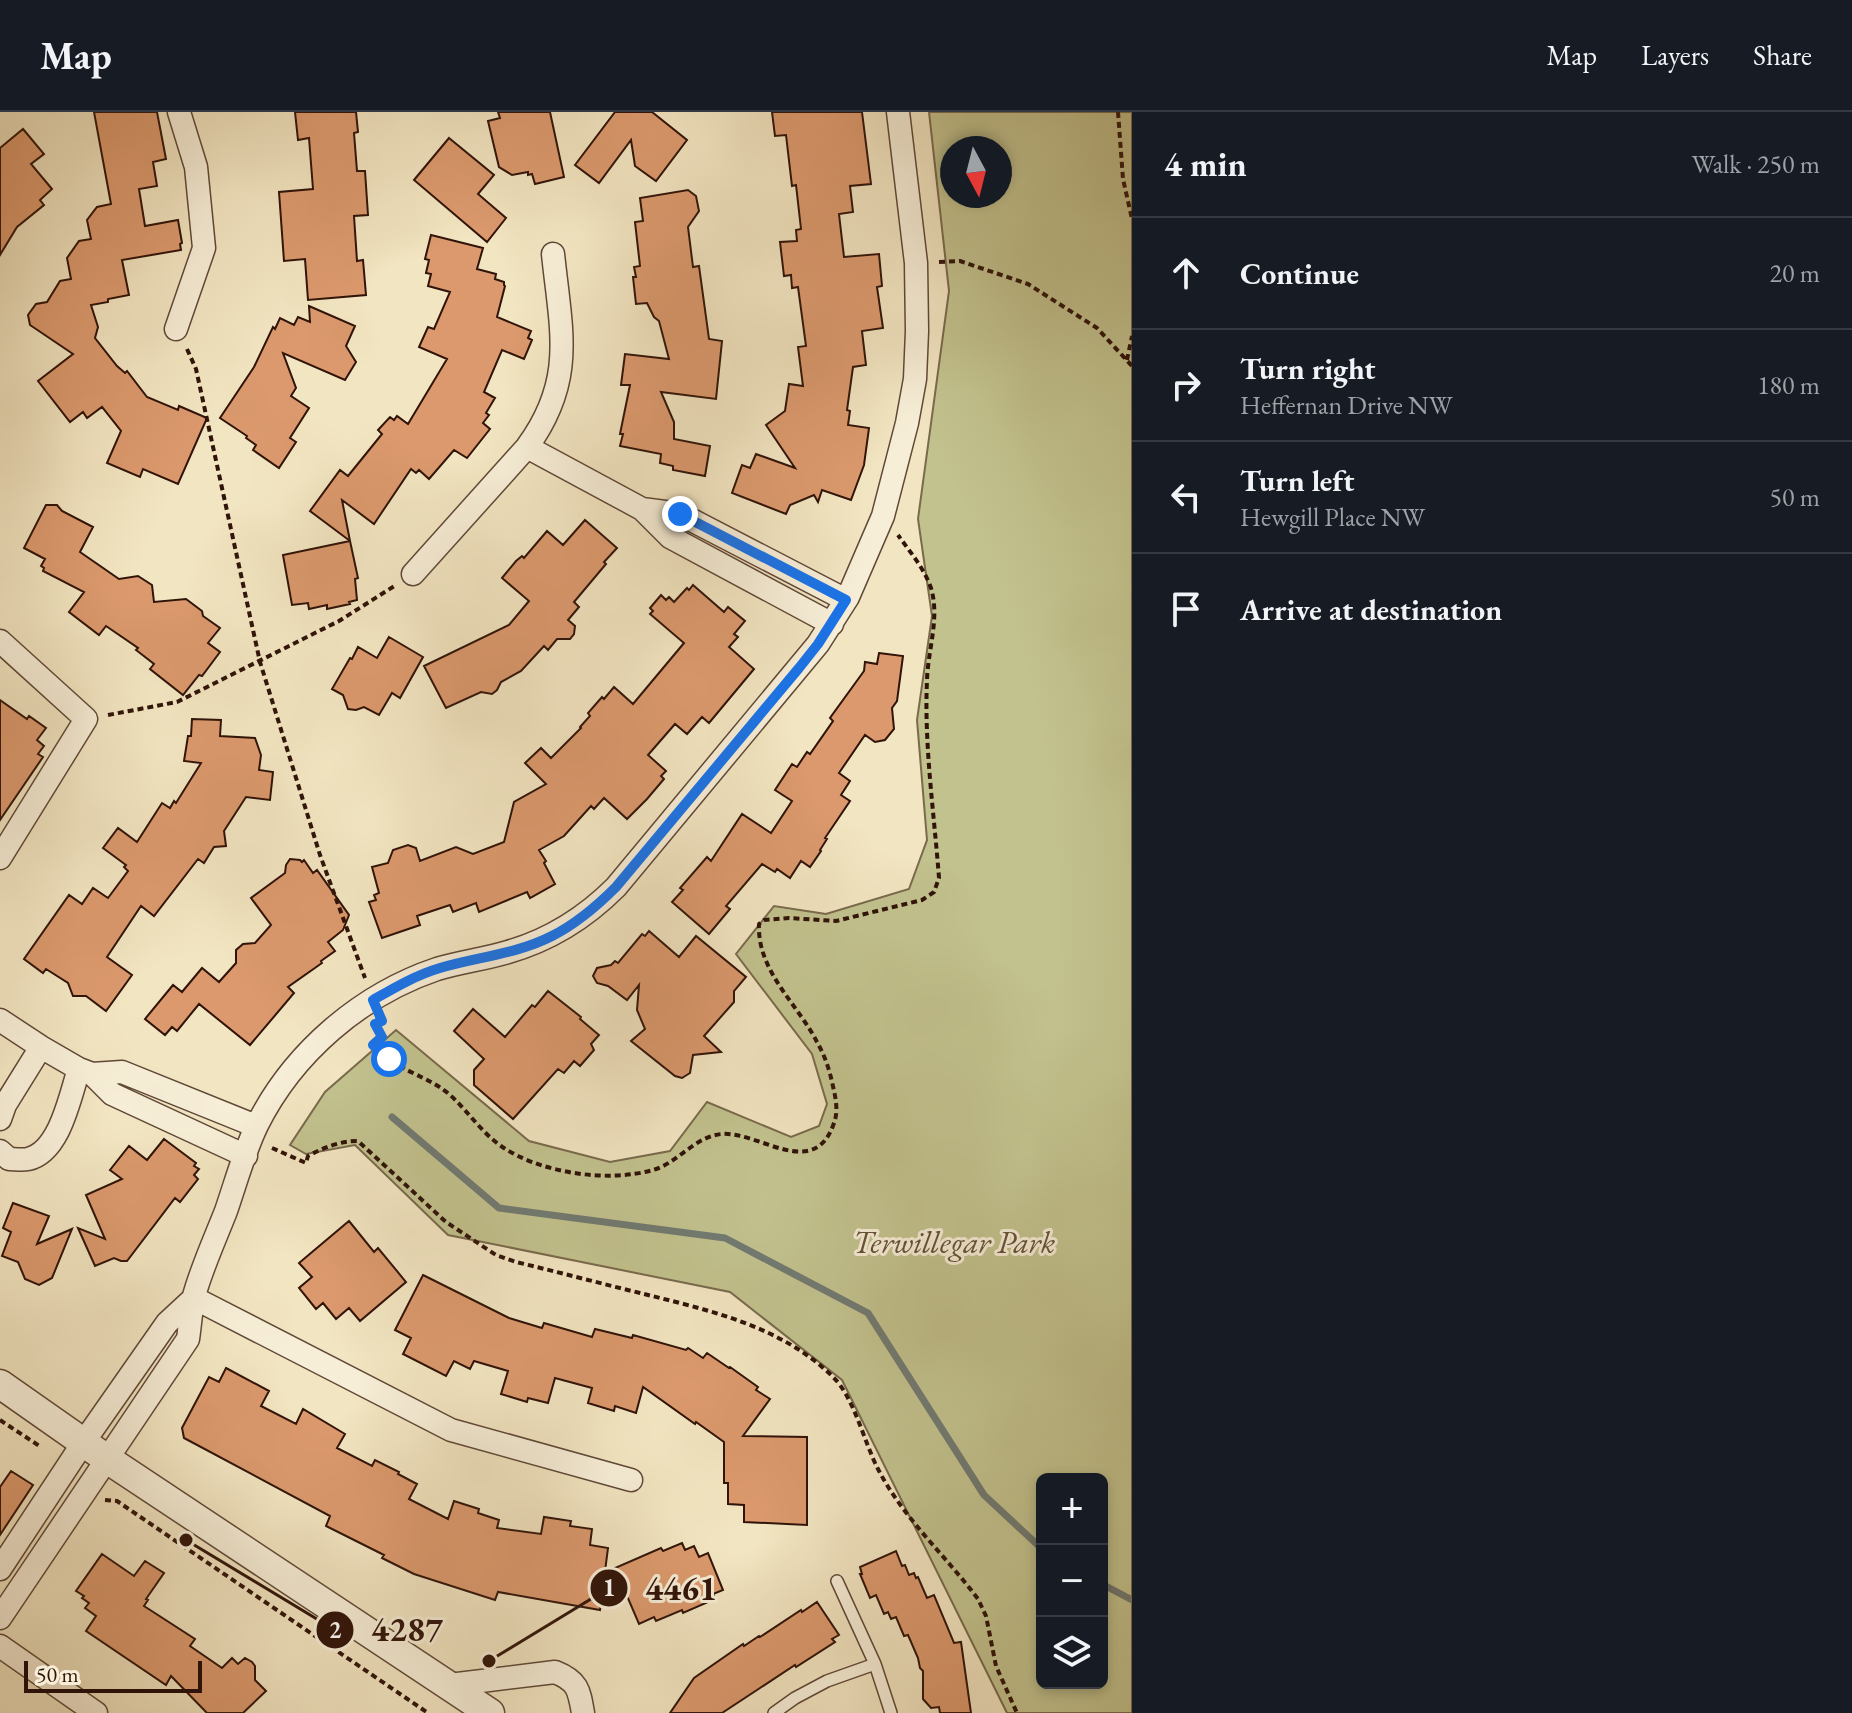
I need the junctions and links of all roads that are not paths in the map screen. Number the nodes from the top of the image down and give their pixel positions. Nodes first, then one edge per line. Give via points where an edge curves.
1 (179, 112) edge
2 (898, 112) edge
3 (553, 254) dead end
4 (176, 329) road end
5 (527, 447) junction
6 (642, 509) junction
7 (413, 574) road end
8 (846, 600) junction
9 (832, 624) junction
10 (0, 641) edge
11 (0, 858) edge
12 (0, 1020) edge
13 (41, 1047) junction
14 (85, 1071) junction
15 (0, 1119) edge
16 (251, 1140) junction
17 (0, 1151) edge
18 (194, 1298) junction
19 (0, 1384) edge
20 (83, 1443) junction
21 (107, 1459) junction
22 (631, 1480) dead end
23 (0, 1569) edge
24 (837, 1581) dead end
25 (0, 1618) edge
26 (0, 1646) edge
27 (875, 1664) junction
28 (449, 1685) junction
29 (96, 1713) edge
30 (490, 1713) edge
31 (583, 1713) edge
32 (774, 1713) edge
33 (891, 1713) edge

1 - 4 street via 196,167 204,248
2 - 8 street via 916,263 915,379 883,516
3 - 5 street via 562,363 550,410
5 - 6 street
5 - 7 street
6 - 8 street via 680,514
6 - 9 street via 670,537
8 - 9 street
9 - 16 street via 600,903 553,936 439,969 373,1000 303,1055
10 - 11 street via 86,719
12 - 13 street
13 - 14 street
13 - 15 street
14 - 16 street via 112,1094
14 - 16 street via 122,1072
14 - 17 street via 57,1134 43,1151 28,1159 9,1159
16 - 18 street
18 - 20 street via 167,1323
18 - 21 street via 188,1339
18 - 22 street via 451,1430
19 - 20 street
20 - 21 street
20 - 23 street
21 - 25 street
21 - 28 street
24 - 27 lane
26 - 29 street
27 - 32 lane via 827,1681
27 - 33 lane
28 - 30 street
28 - 31 street via 555,1672 571,1679

